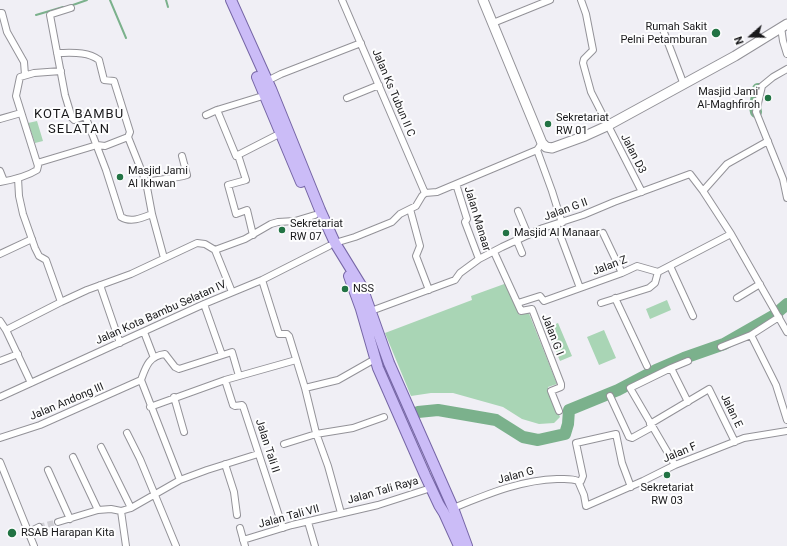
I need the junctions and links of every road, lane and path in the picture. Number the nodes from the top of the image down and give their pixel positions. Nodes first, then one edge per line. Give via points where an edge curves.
1 (224, 0) edge
2 (231, 0) edge
3 (342, 0) edge
4 (483, 0) edge
5 (550, 0) edge
6 (581, 0) edge
7 (71, 8) dead end
8 (0, 13) edge
9 (493, 23) junction
10 (784, 25) edge
11 (662, 27) dead end
12 (772, 32) junction
13 (783, 41) junction
14 (361, 43) junction
15 (57, 52) junction
16 (787, 54) edge
17 (787, 69) edge
18 (61, 72) junction
19 (25, 75) junction
20 (267, 82) junction
21 (379, 85) junction
22 (684, 85) junction
23 (266, 95) junction
24 (347, 98) dead end
25 (217, 110) junction
26 (21, 113) junction
27 (206, 115) dead end
28 (0, 119) edge
29 (607, 126) junction
30 (281, 133) junction
31 (128, 138) junction
32 (768, 141) junction
33 (97, 145) junction
34 (540, 147) junction
35 (238, 155) junction
36 (182, 156) dead end
37 (37, 163) junction
38 (0, 171) edge
39 (18, 178) junction
40 (2, 182) edge
41 (146, 182) junction
42 (456, 184) junction
43 (703, 191) junction
44 (642, 192) junction
45 (425, 193) junction
46 (787, 198) edge
47 (410, 209) junction
48 (518, 211) dead end
49 (152, 214) junction
50 (315, 215) junction
51 (559, 224) junction
52 (603, 233) dead end
53 (731, 234) junction
54 (253, 235) junction
55 (528, 235) junction
56 (32, 238) junction
57 (517, 241) junction
58 (332, 244) junction
59 (215, 250) junction
60 (494, 252) junction
61 (522, 253) dead end
62 (0, 254) edge
63 (164, 258) junction
64 (478, 259) junction
65 (670, 266) junction
66 (658, 272) junction
67 (622, 273) junction
68 (262, 280) junction
69 (760, 284) junction
70 (100, 285) junction
71 (580, 288) junction
72 (429, 290) junction
73 (232, 292) junction
74 (615, 298) junction
75 (737, 298) dead end
76 (61, 302) junction
77 (518, 303) junction
78 (601, 303) dead end
79 (204, 304) junction
80 (371, 311) junction
81 (777, 315) junction
82 (693, 316) dead end
83 (0, 321) edge
84 (6, 330) junction
85 (144, 332) junction
86 (787, 332) edge
87 (751, 335) junction
88 (120, 343) junction
89 (721, 347) dead end
90 (18, 354) junction
91 (222, 355) junction
92 (154, 358) junction
93 (375, 359) junction
94 (296, 360) junction
95 (0, 361) edge
96 (688, 361) dead end
97 (646, 366) dead end
98 (671, 368) junction
99 (238, 376) junction
100 (141, 380) junction
101 (225, 380) junction
102 (31, 383) junction
103 (305, 388) junction
104 (610, 396) dead end
105 (0, 397) edge
106 (174, 397) junction
107 (688, 402) junction
108 (150, 407) junction
109 (559, 411) dead end
110 (384, 417) dead end
111 (787, 420) edge
112 (651, 426) junction
113 (787, 431) edge
114 (184, 432) dead end
115 (127, 433) dead end
116 (316, 434) junction
117 (0, 438) edge
118 (735, 442) junction
119 (284, 444) dead end
120 (101, 447) dead end
121 (258, 454) junction
122 (73, 457) dead end
123 (0, 462) edge
124 (225, 464) junction
125 (675, 465) junction
126 (48, 470) dead end
127 (179, 479) junction
128 (579, 483) junction
129 (631, 487) junction
130 (431, 488) junction
131 (154, 493) junction
132 (131, 508) junction
133 (456, 509) junction
134 (98, 510) junction
135 (121, 511) junction
136 (341, 513) junction
137 (236, 515) dead end
138 (70, 519) junction
139 (58, 522) tunnel mouth
140 (308, 522) junction
141 (39, 528) tunnel mouth
142 (240, 528) dead end
143 (283, 528) junction
144 (29, 532) junction
145 (457, 542) edge
146 (244, 543) edge
147 (34, 546) edge
148 (126, 546) edge
149 (176, 546) edge
150 (315, 546) edge
151 (467, 546) edge
152 (473, 546) edge

1 - 23 main road
2 - 20 main road
3 - 14 street, Jalan Ks Tubun II C
4 - 9 street
5 - 9 street
6 - 29 street, Jalan D3 via 593,50 584,59 584,67 591,92
7 - 15 street via 51,14
8 - 19 street via 7,32 24,62
9 - 34 street
10 - 12 street
10 - 13 street
11 - 22 street
12 - 13 street
12 - 22 street
13 - 16 street
14 - 20 street via 281,74
14 - 21 street, Jalan Ks Tubun II C
15 - 18 street
15 - 31 street via 82,53 99,60 103,80 115,82 130,132
17 - 32 street via 762,86 756,112
18 - 19 street
18 - 33 street via 73,119 86,117
19 - 26 street via 20,77 16,94
20 - 58 main road
21 - 24 street
21 - 45 street, Jalan Ks Tubun II C
22 - 29 street
23 - 25 street
23 - 30 main road
25 - 27 street
25 - 35 street via 236,156
26 - 28 street
26 - 37 street
29 - 34 street via 552,148
29 - 44 street, Jalan D3
30 - 35 street
30 - 50 main road
31 - 33 street via 105,146
31 - 41 street
32 - 43 street via 727,164
32 - 46 street via 783,179
33 - 37 street
33 - 49 street via 121,216 132,220
34 - 42 street
34 - 51 street
35 - 54 street via 246,180 228,185 236,214 247,210
36 - 41 street via 187,175
37 - 39 street via 37,170
38 - 40 street
39 - 40 street
39 - 56 street via 23,214
41 - 49 street
42 - 45 street via 437,192
42 - 64 street, Jalan Manaar via 467,219 466,226
43 - 44 street, Jalan G II via 691,175 686,175
43 - 53 street
44 - 51 street, Jalan G II
45 - 47 street, Jalan Kota Bambu Selatan IV via 416,206
47 - 58 street, Jalan Kota Bambu Selatan IV via 392,222
47 - 72 street via 420,246 416,256
48 - 55 street
49 - 63 street
50 - 54 street via 295,221 278,222
50 - 58 main road
51 - 55 street, Jalan G II
51 - 71 street
52 - 67 street
53 - 65 street
53 - 69 street
54 - 59 street
55 - 57 street, Jalan G II
56 - 62 street
56 - 76 street via 39,256 46,260
57 - 60 street, Jalan G II
57 - 61 street
58 - 68 street, Jalan Kota Bambu Selatan IV
58 - 80 main road via 358,280
58 - 93 main road via 352,283
59 - 63 street via 197,243
59 - 73 street
60 - 64 street, Jalan G II
60 - 77 street
63 - 70 street
64 - 72 street, Jalan G II via 455,280
65 - 66 street
65 - 82 street
66 - 67 street, Jalan Z via 636,266
66 - 74 street via 649,288
67 - 71 street, Jalan Z
68 - 73 street, Jalan Kota Bambu Selatan IV
68 - 94 street via 280,334 289,336
69 - 75 street
69 - 81 street
70 - 76 street
70 - 88 street
71 - 77 street, Jalan Z via 544,301 540,296
72 - 80 street, Jalan G II
73 - 79 street, Jalan Kota Bambu Selatan IV
74 - 78 street
74 - 97 street
76 - 84 street
77 - 109 street, Jalan G I via 521,311 532,309 558,377 561,387 551,391
79 - 85 street, Jalan Kota Bambu Selatan IV
79 - 91 street
80 - 133 main road via 389,363
81 - 86 street
81 - 87 street
83 - 84 street
84 - 90 street
85 - 88 street, Jalan Kota Bambu Selatan IV
85 - 92 street
87 - 89 street
87 - 111 street via 776,385
88 - 102 street, Jalan Kota Bambu Selatan IV
90 - 95 street
90 - 102 street
91 - 92 street via 179,369 174,367 165,354
91 - 99 street via 232,352
92 - 100 street via 146,364
93 - 103 street via 338,380
93 - 130 main road
94 - 99 street
94 - 103 street
96 - 98 street
98 - 107 street
98 - 112 street via 630,388
99 - 101 street
100 - 108 street
100 - 117 street, Jalan Andong III via 40,425
101 - 106 street
101 - 121 street, Jalan Tali II via 233,405 244,406
102 - 105 street, Jalan Kota Bambu Selatan IV
103 - 116 street
104 - 112 street via 629,437 632,438
106 - 108 street
106 - 114 street
107 - 112 street
107 - 118 street, Jalan E via 709,389
108 - 127 street
110 - 116 street via 353,428
112 - 125 street
113 - 118 street, Jalan F via 744,438
115 - 131 street
116 - 119 street
116 - 136 street
118 - 125 street, Jalan F
120 - 132 street
121 - 124 street
121 - 143 street, Jalan Tali II
122 - 134 street
123 - 144 street
124 - 127 street
124 - 137 street via 234,496
125 - 129 street, Jalan F
126 - 138 street
127 - 131 street
128 - 129 street, Jalan F via 586,506
128 - 129 street via 583,476 576,443 616,434 622,463
128 - 133 street, Jalan G via 566,479 535,480 488,494
130 - 136 street, Jalan Tali Raya via 378,505
130 - 145 main road via 439,505 441,519
131 - 132 street
131 - 149 street
132 - 135 street
133 - 145 main road
133 - 152 main road
134 - 135 street
134 - 138 street
135 - 148 street
136 - 140 street, Jalan Tali VII
138 - 139 street
140 - 143 street, Jalan Tali VII
140 - 150 street
141 - 144 street
142 - 146 street
143 - 146 street, Jalan Tali VII
144 - 147 street
145 - 151 main road

